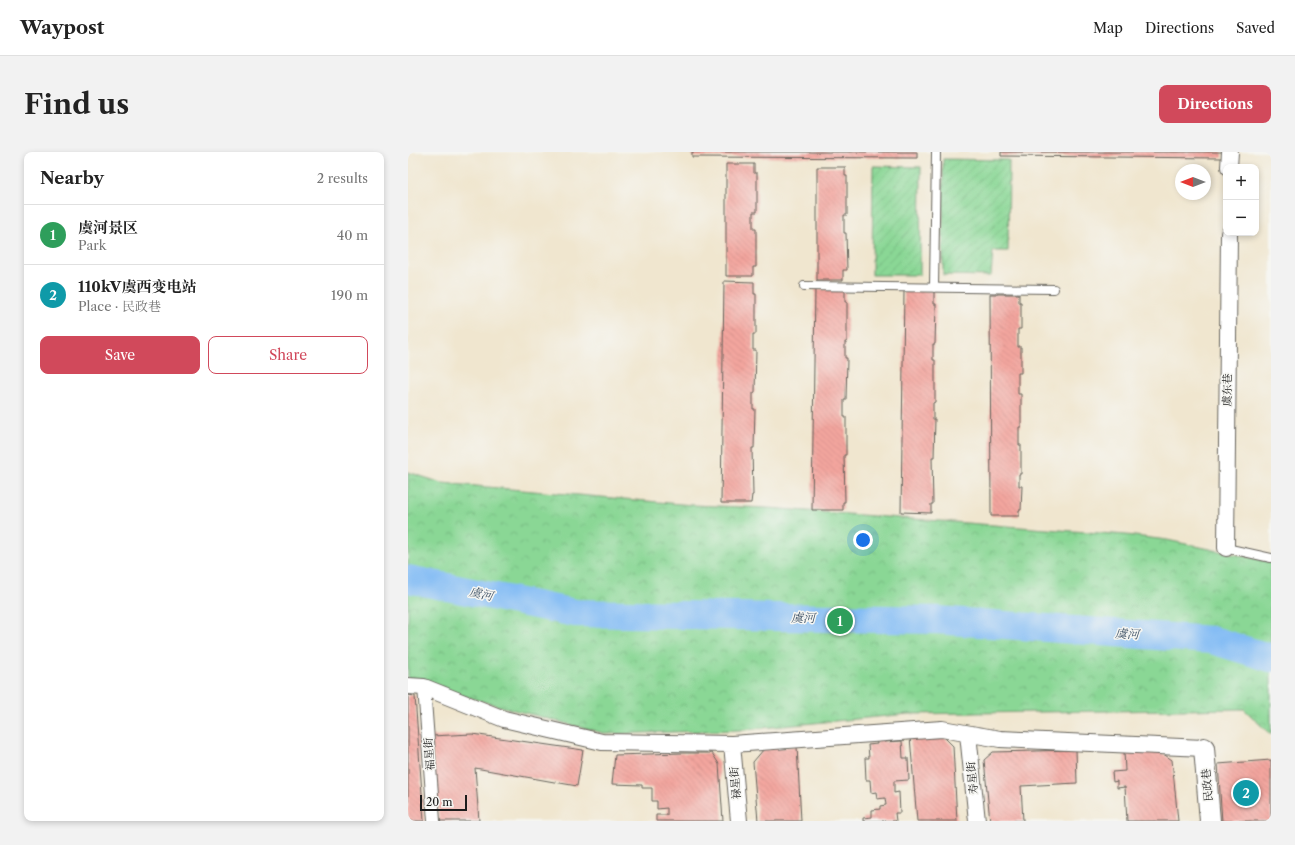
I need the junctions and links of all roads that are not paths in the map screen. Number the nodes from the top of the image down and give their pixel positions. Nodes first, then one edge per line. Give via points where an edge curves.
1 (936, 152) edge
2 (1230, 152) edge
3 (1230, 164) edge
4 (1229, 236) edge
5 (804, 286) dead end
6 (934, 288) junction
7 (1054, 289) dead end
8 (1226, 548) joint
9 (1271, 558) edge
10 (408, 686) edge
11 (424, 687) junction
12 (968, 734) junction
13 (732, 744) junction
14 (1204, 748) joint
15 (434, 821) edge
16 (739, 821) edge
17 (977, 821) edge
18 (1210, 821) edge

1 - 6 lane
2 - 3 street
4 - 8 street, 虞东巷
5 - 6 lane
6 - 7 lane
8 - 9 lane
10 - 11 street
11 - 13 street via 504,718 602,742
11 - 15 street, 福星街
12 - 13 street via 942,729
12 - 14 street via 1000,739
12 - 17 street, 寿星街
13 - 16 street, 禄星街
14 - 18 street, 民政巷

